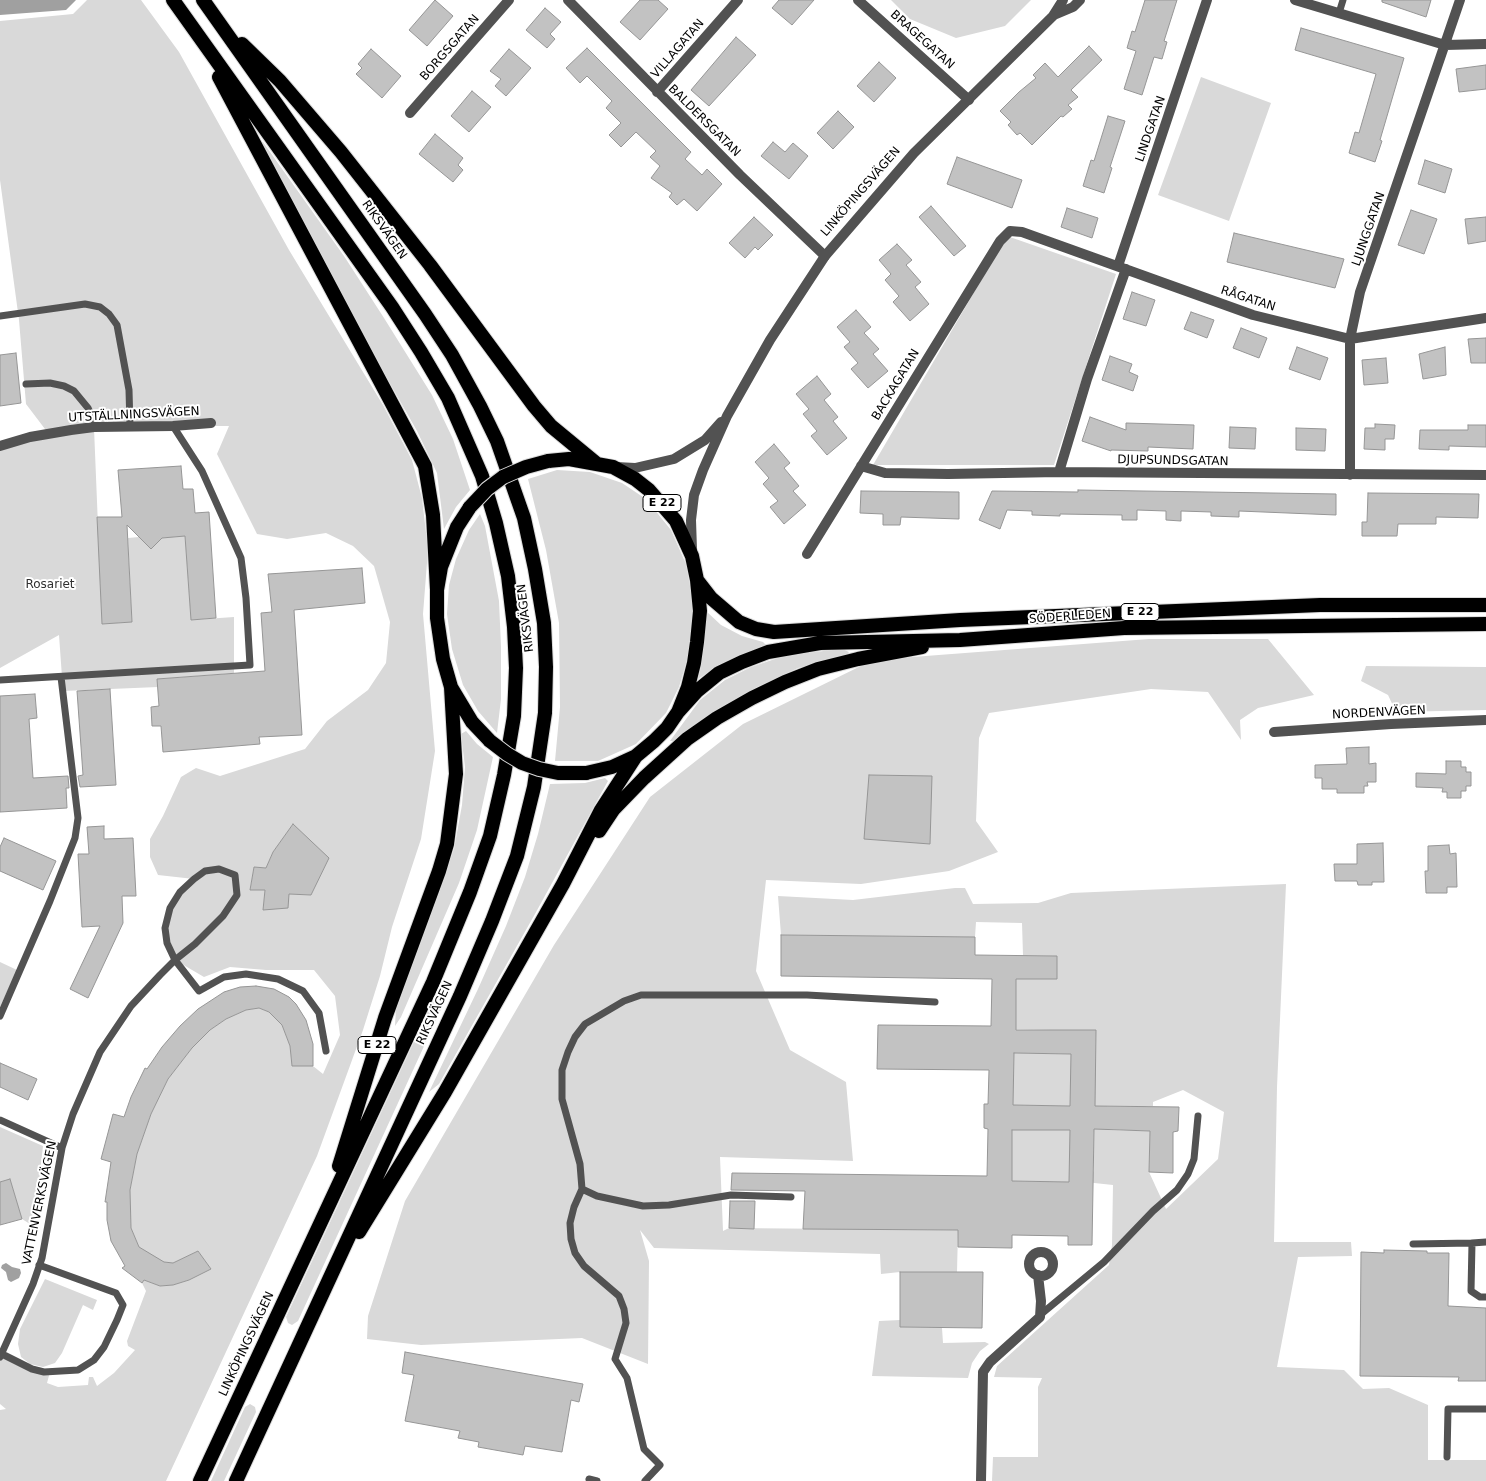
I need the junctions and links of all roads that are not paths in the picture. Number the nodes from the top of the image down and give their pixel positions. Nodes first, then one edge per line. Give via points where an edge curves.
1 (173, 0) edge
2 (203, 0) edge
3 (509, 0) edge
4 (568, 0) edge
5 (738, 0) edge
6 (858, 0) edge
7 (1063, 0) edge
8 (1080, 0) edge
9 (1207, 0) edge
10 (1295, 0) edge
11 (1343, 0) edge
12 (1460, 0) edge
13 (1339, 13) junction
14 (1053, 16) junction
15 (215, 17) junction
16 (195, 32) junction
17 (1486, 44) edge
18 (1445, 45) junction
19 (658, 92) junction
20 (969, 100) junction
21 (410, 112) dead end
22 (1010, 231) joint
23 (826, 256) junction
24 (1122, 268) junction
25 (0, 316) edge
26 (1486, 318) edge
27 (1350, 339) junction
28 (26, 384) dead end
29 (727, 416) junction
30 (211, 423) dead end
31 (130, 426) junction
32 (173, 426) junction
33 (94, 427) junction
34 (0, 446) edge
35 (597, 464) junction
36 (861, 466) junction
37 (612, 467) junction
38 (1059, 472) junction
39 (1350, 475) junction
40 (1486, 475) edge
41 (807, 554) dead end
42 (692, 556) junction
43 (697, 580) junction
44 (437, 590) junction
45 (1486, 605) edge
46 (1486, 624) edge
47 (960, 640) junction
48 (61, 677) junction
49 (0, 680) edge
50 (452, 688) junction
51 (678, 712) junction
52 (1486, 720) edge
53 (1274, 732) dead end
54 (636, 756) junction
55 (564, 884) junction
56 (175, 960) junction
57 (935, 1002) dead end
58 (0, 1016) edge
59 (326, 1052) dead end
60 (1198, 1116) dead end
61 (0, 1120) edge
62 (62, 1148) junction
63 (582, 1189) junction
64 (791, 1196) dead end
65 (321, 1220) junction
66 (1486, 1242) edge
67 (1472, 1243) junction
68 (1413, 1244) dead end
69 (39, 1265) junction
70 (1038, 1275) dead end
71 (327, 1284) junction
72 (1486, 1297) edge
73 (1040, 1315) junction
74 (1, 1356) edge
75 (1486, 1409) edge
76 (1446, 1457) dead end
77 (200, 1481) edge
78 (236, 1481) edge
79 (645, 1481) edge
80 (981, 1481) edge

1 - 16 highway, RIKSVÄGEN
2 - 15 highway, RIKSVÄGEN
3 - 21 street, BORGSGATAN
4 - 19 street, BALDERSGATAN
5 - 19 street, VILLAGATAN
6 - 20 street, BRAGEGATAN
7 - 14 street, LINKÖPINGSVÄGEN
8 - 14 street, LINKÖPINGSVÄGEN
9 - 24 street, LINDGATAN
10 - 13 street
11 - 13 lane
12 - 18 street, LJUNGGATAN
13 - 18 street
14 - 20 street, LINKÖPINGSVÄGEN
15 - 35 highway via 280,81 341,152 545,420
15 - 71 highway, RIKSVÄGEN via 425,314 476,398 497,441 524,518 544,624 545,714 534,786 517,856 460,996
16 - 44 highway via 425,466 433,515
16 - 65 highway, RIKSVÄGEN via 392,307 448,398 482,476 496,523 508,576 514,627 514,716 490,836 433,982
17 - 18 street
18 - 27 street, LJUNGGATAN via 1360,292
19 - 23 street, BALDERSGATAN
20 - 23 street, LINKÖPINGSVÄGEN via 914,154
22 - 24 street, RÅGATAN via 1022,232
22 - 36 street, BACKAGATAN via 1000,241
23 - 29 street, LINKÖPINGSVÄGEN via 770,340
24 - 27 street, RÅGATAN via 1253,315
24 - 38 street, LINDGATAN
25 - 31 lane via 85,304 100,307 110,314 117,324 128,390
26 - 27 street, RÅGATAN
27 - 39 street, LJUNGGATAN
28 - 33 lane via 50,383 74,391 88,408
29 - 37 street, LINKÖPINGSVÄGEN via 705,440 674,459 635,468
29 - 42 street, LINKÖPINGSVÄGEN via 694,495 690,520
30 - 32 street, UTSTÄLLNINGSVÄGEN
31 - 32 street, UTSTÄLLNINGSVÄGEN
31 - 33 street, UTSTÄLLNINGSVÄGEN
32 - 48 lane via 202,471 241,558 250,665
33 - 34 street, UTSTÄLLNINGSVÄGEN via 48,433
35 - 37 highway, E 22
35 - 44 highway, E 22, bridge via 569,459 548,461 526,467 487,489 457,527 441,567
36 - 38 street, DJUPSUNDSGATAN via 885,472
36 - 41 street, BACKAGATAN
37 - 42 highway, E 22 via 635,479 662,503 676,520
38 - 39 street, DJUPSUNDSGATAN
39 - 40 street, DJUPSUNDSGATAN
42 - 43 highway, E 22
43 - 45 highway, SÖDERLEDEN / E 22 via 711,598 739,622 774,632 960,620 1310,605
43 - 51 highway via 700,611 697,642 690,679
44 - 50 highway, E 22 via 442,658
46 - 47 highway, SÖDERLEDEN / E 22 via 1124,628
47 - 51 highway, SÖDERLEDEN via 820,643 768,652 719,673
47 - 55 highway, E 22 via 818,669 752,698 718,718 680,746 613,810
48 - 49 lane
48 - 58 lane via 78,818 75,838
50 - 54 highway, bridge via 472,722 490,742 539,769 586,773 612,767
50 - 65 highway, E 22 via 456,774 446,844 385,1018
51 - 54 highway, SÖDERLEDEN
52 - 53 street, NORDENVÄGEN
54 - 55 highway via 601,810
55 - 71 highway, E 22 via 445,1092
56 - 56 lane, VATTENVERKSVÄGEN via 167,943 165,928 170,908 180,892 205,872 219,869 235,875 237,895 223,916
56 - 59 lane via 198,991 224,977 246,974 278,978 303,991 318,1013
56 - 62 lane, VATTENVERKSVÄGEN via 131,1006 100,1052
57 - 63 lane via 807,995 641,995 624,1001 585,1024 575,1037 562,1070 562,1099 580,1164
60 - 73 lane via 1194,1159 1177,1190 1104,1262
61 - 62 lane
62 - 69 lane, VATTENVERKSVÄGEN
63 - 64 lane via 597,1196 644,1206 731,1195
63 - 79 lane via 570,1223 571,1239 584,1266 619,1296 624,1309 626,1323 615,1359 628,1378 644,1449 660,1465
65 - 77 highway, LINKÖPINGSVÄGEN / E 22
66 - 67 lane
67 - 68 lane
67 - 72 lane via 1471,1291
69 - 74 lane, VATTENVERKSVÄGEN
69 - 74 lane via 116,1293 123,1305 117,1320 94,1360 78,1370 44,1372
70 - 73 street
71 - 78 highway, E 22
73 - 80 street via 983,1372
75 - 76 lane via 1448,1410

